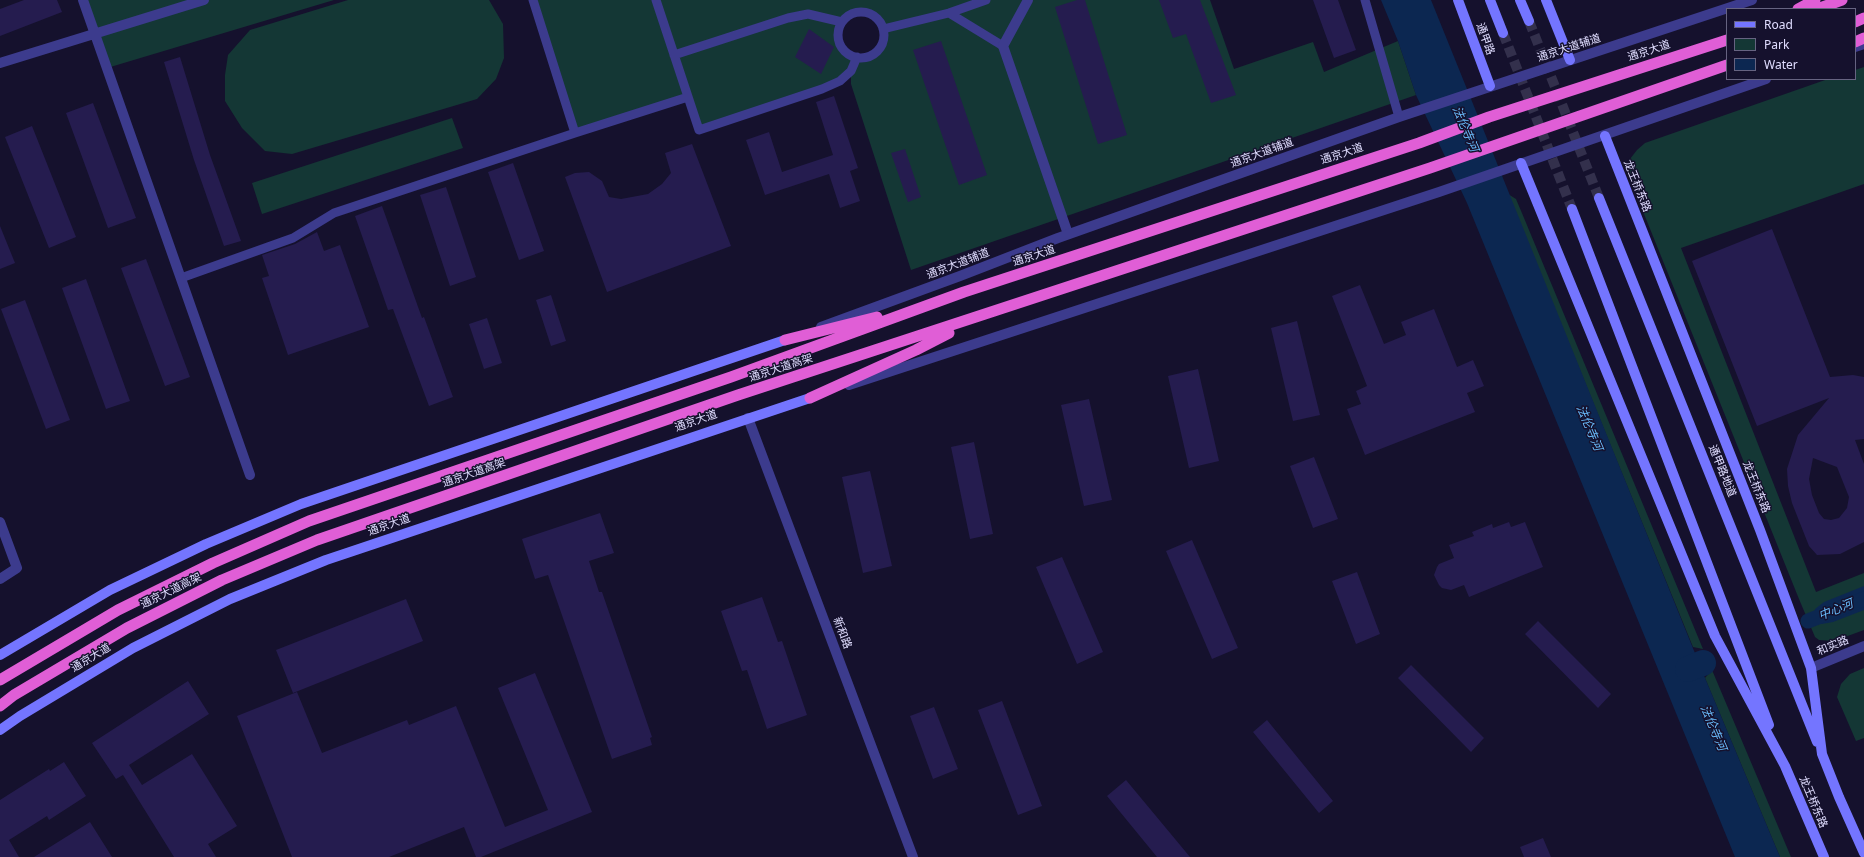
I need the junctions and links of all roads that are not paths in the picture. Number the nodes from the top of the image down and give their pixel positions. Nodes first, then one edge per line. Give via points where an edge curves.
1 (83, 0) edge
2 (204, 0) edge
3 (533, 0) edge
4 (656, 0) edge
5 (986, 0) edge
6 (1028, 0) edge
7 (1365, 0) edge
8 (1458, 0) edge
9 (1490, 0) edge
10 (1520, 0) edge
11 (1546, 0) edge
12 (1752, 0) edge
13 (1815, 0) edge
14 (1842, 0) edge
15 (1728, 8) edge
16 (1800, 8) edge
17 (1820, 8) edge
18 (1726, 9) edge
19 (949, 12) junction
20 (1529, 21) tunnel mouth
21 (842, 22) junction
22 (883, 29) junction
23 (1503, 33) tunnel mouth
24 (95, 34) junction
25 (1726, 40) edge
26 (1003, 46) junction
27 (674, 55) junction
28 (857, 57) junction
29 (1570, 60) junction
30 (0, 63) edge
31 (1726, 65) edge
32 (1763, 80) edge
33 (1490, 86) junction
34 (688, 97) junction
35 (1398, 117) junction
36 (575, 133) junction
37 (1604, 136) junction
38 (1517, 165) junction
39 (1599, 198) tunnel mouth
40 (1572, 209) tunnel mouth
41 (1068, 234) junction
42 (181, 278) junction
43 (964, 292) junction
44 (979, 317) junction
45 (785, 340) junction
46 (810, 398) junction
47 (748, 418) junction
48 (250, 475) dead end
49 (0, 522) edge
50 (0, 579) edge
51 (1864, 646) edge
52 (0, 655) edge
53 (1811, 668) junction
54 (0, 680) edge
55 (0, 706) edge
56 (0, 730) edge
57 (1822, 754) junction
58 (1785, 766) junction
59 (1864, 853) edge
60 (913, 857) edge
61 (1824, 857) edge

1 - 24 street
2 - 24 street
3 - 36 lane
4 - 27 lane
5 - 19 lane
6 - 26 street
7 - 35 lane
8 - 33 main road, 通甲路
9 - 23 main road
10 - 20 main road
11 - 29 main road
12 - 15 street, 通京大道辅道
13 - 16 highway
14 - 17 highway
18 - 29 street, 通京大道辅道
19 - 22 lane
19 - 26 lane
21 - 22 lane via 847,16 861,12 875,17
21 - 27 lane via 808,14 788,18
21 - 28 lane via 838,36 840,44 844,50
22 - 28 lane via 882,44 877,50 872,55
24 - 30 street
24 - 42 street
25 - 43 highway, 通京大道
26 - 41 street
27 - 34 lane
28 - 34 lane via 851,71 840,81 699,130
29 - 33 street, 通京大道辅道
31 - 44 highway via 1430,168
32 - 37 street
33 - 35 street, 通京大道辅道
34 - 36 lane
35 - 41 street, 通京大道辅道
36 - 42 lane via 334,213 293,238
37 - 38 street
37 - 53 main road, 龙王桥东路 via 1760,530
38 - 46 street
38 - 58 main road, 龙王桥东路 via 1715,636
39 - 57 main road, 通甲路地道
40 - 58 main road
41 - 45 street, 通京大道辅道
42 - 48 street
43 - 45 highway via 854,324
43 - 54 highway, 通京大道高架 via 731,377 309,521 213,563 118,610
44 - 46 highway via 916,350
44 - 55 highway, 通京大道高架 via 738,395 317,540 222,580 127,628 14,695
45 - 52 main road via 301,504 206,544 110,590
46 - 47 main road, 通京大道
47 - 56 main road, 通京大道 via 326,560 230,599 133,648
47 - 60 street, 新和路
49 - 50 street via 16,568
51 - 53 street, 和实路
53 - 57 main road, 龙王桥东路
57 - 59 main road, 龙王桥东路
58 - 61 main road, 龙王桥东路

